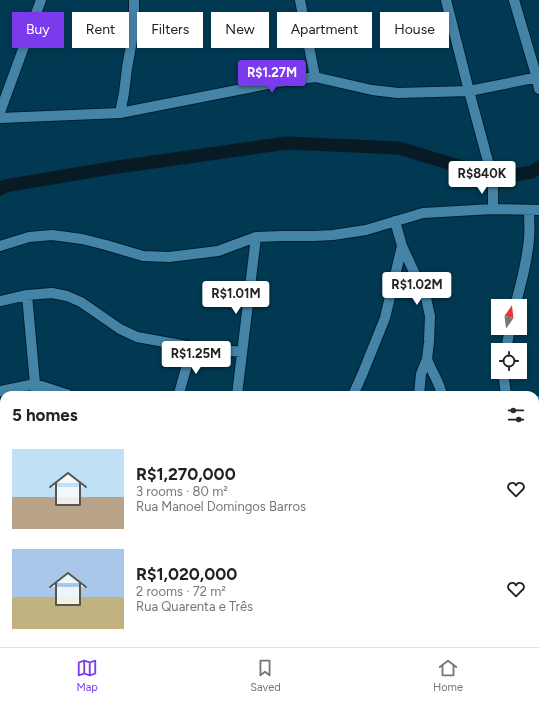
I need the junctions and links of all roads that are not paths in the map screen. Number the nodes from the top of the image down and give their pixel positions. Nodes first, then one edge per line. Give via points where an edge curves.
1 (41, 0) edge
2 (134, 0) edge
3 (300, 0) edge
4 (446, 0) edge
5 (514, 0) edge
6 (315, 77) junction
7 (538, 77) edge
8 (539, 89) edge
9 (469, 91) junction
10 (0, 112) edge
11 (120, 112) junction
12 (0, 118) edge
13 (493, 209) junction
14 (534, 210) edge
15 (395, 221) junction
16 (256, 237) junction
17 (0, 246) edge
18 (402, 246) junction
19 (27, 295) junction
20 (517, 299) edge
21 (0, 301) edge
22 (192, 347) junction
23 (242, 352) junction
24 (427, 359) junction
25 (504, 379) edge
26 (35, 384) junction
27 (0, 391) edge
28 (36, 391) edge
29 (57, 391) edge
30 (180, 391) edge
31 (237, 391) edge
32 (355, 391) edge
33 (419, 391) edge
34 (442, 391) edge
35 (506, 391) edge

1 - 10 street
2 - 11 street via 134,29
3 - 6 street
4 - 9 street
5 - 7 street
6 - 9 street via 398,93
6 - 11 street
7 - 8 street
7 - 9 street
9 - 13 street via 492,176
11 - 12 street
13 - 14 street
13 - 15 street via 423,213
14 - 20 street
15 - 16 street via 366,230 334,235
15 - 18 street
16 - 17 street via 218,250 168,257 142,256 106,244 52,235 29,237
16 - 23 street
18 - 24 street via 426,298 430,316
18 - 32 street via 385,318
19 - 21 street
19 - 22 street via 52,293 67,296 81,302 128,334
19 - 26 street
22 - 23 street
22 - 30 street
23 - 31 street
24 - 33 street via 421,374
24 - 34 street
25 - 35 street
26 - 27 street
26 - 28 street
26 - 29 street

